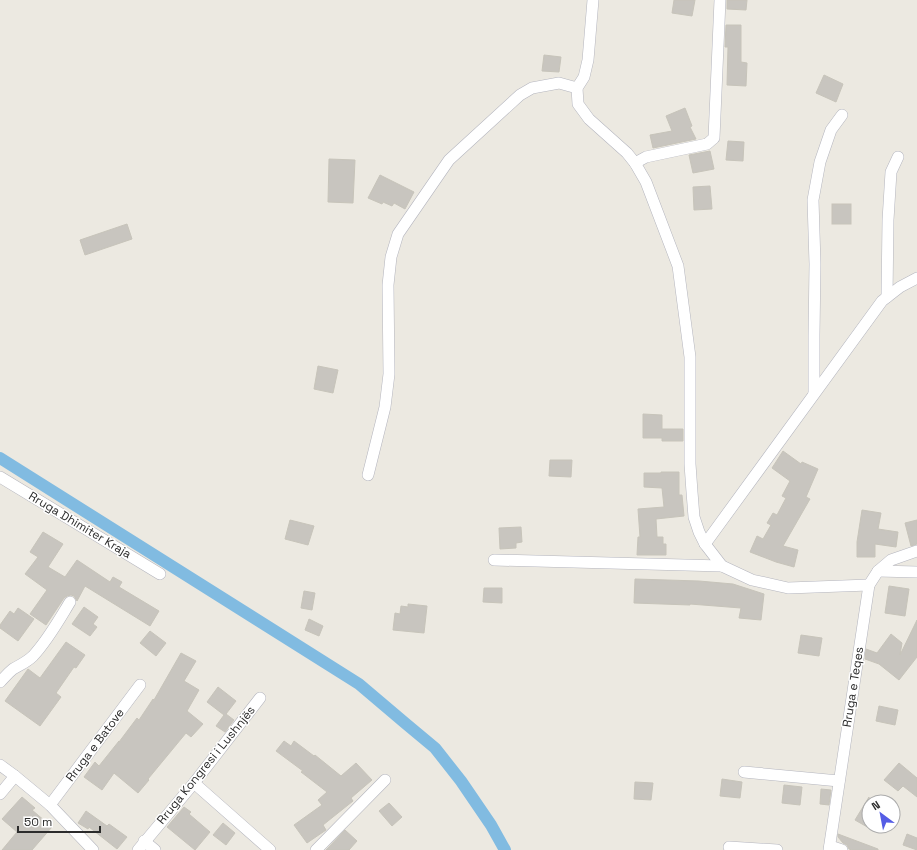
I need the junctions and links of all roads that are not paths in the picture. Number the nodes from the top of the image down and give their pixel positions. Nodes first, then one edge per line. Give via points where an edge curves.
1 (593, 0) edge
2 (720, 0) edge
3 (577, 88) junction
4 (842, 115) dead end
5 (898, 157) dead end
6 (635, 163) junction
7 (917, 278) edge
8 (887, 297) junction
9 (814, 393) junction
10 (368, 475) dead end
11 (0, 477) edge
12 (705, 544) junction
13 (917, 551) edge
14 (494, 560) dead end
15 (722, 566) junction
16 (878, 571) junction
17 (917, 572) edge
18 (160, 574) dead end
19 (869, 585) junction
20 (70, 602) dead end
21 (0, 682) edge
22 (140, 685) dead end
23 (260, 698) dead end
24 (0, 765) edge
25 (744, 772) dead end
26 (15, 776) junction
27 (385, 780) dead end
28 (839, 781) junction
29 (194, 783) junction
30 (0, 794) edge
31 (50, 805) junction
32 (141, 846) edge
33 (728, 847) dead end
34 (829, 848) edge
35 (93, 850) edge
36 (155, 850) edge
37 (270, 850) edge
38 (316, 850) edge
39 (777, 850) edge
40 (842, 850) edge

1 - 3 street via 588,60 584,77
2 - 6 street via 714,138 707,144 646,157
3 - 6 street via 578,104 589,119
3 - 10 street via 560,84 532,88 520,95 448,160 398,234 391,257 388,285 389,374 385,406
4 - 9 street via 831,130 820,162 813,200 816,264
5 - 8 street via 890,172
6 - 12 street via 646,182 678,266 690,356 690,464 694,517
7 - 8 street
8 - 9 street
9 - 12 street
11 - 18 street, Rruga Dhimiter Kraja
12 - 15 street
13 - 16 street, Rruga e Teqes via 891,560
14 - 15 street
15 - 19 street via 752,580 788,588
16 - 17 street
16 - 19 street, Rruga e Teqes
19 - 28 street, Rruga e Teqes
20 - 21 street via 33,656
22 - 31 street, Rruga e Batove
23 - 29 street, Rruga Kongresi i Lushnjës
24 - 26 street
25 - 28 street
26 - 30 street
26 - 31 street
27 - 38 street
28 - 34 street, Rruga e Teqes
29 - 32 street, Rruga Kongresi i Lushnjës
29 - 37 street
31 - 35 street
32 - 36 street
33 - 39 street
34 - 40 street

